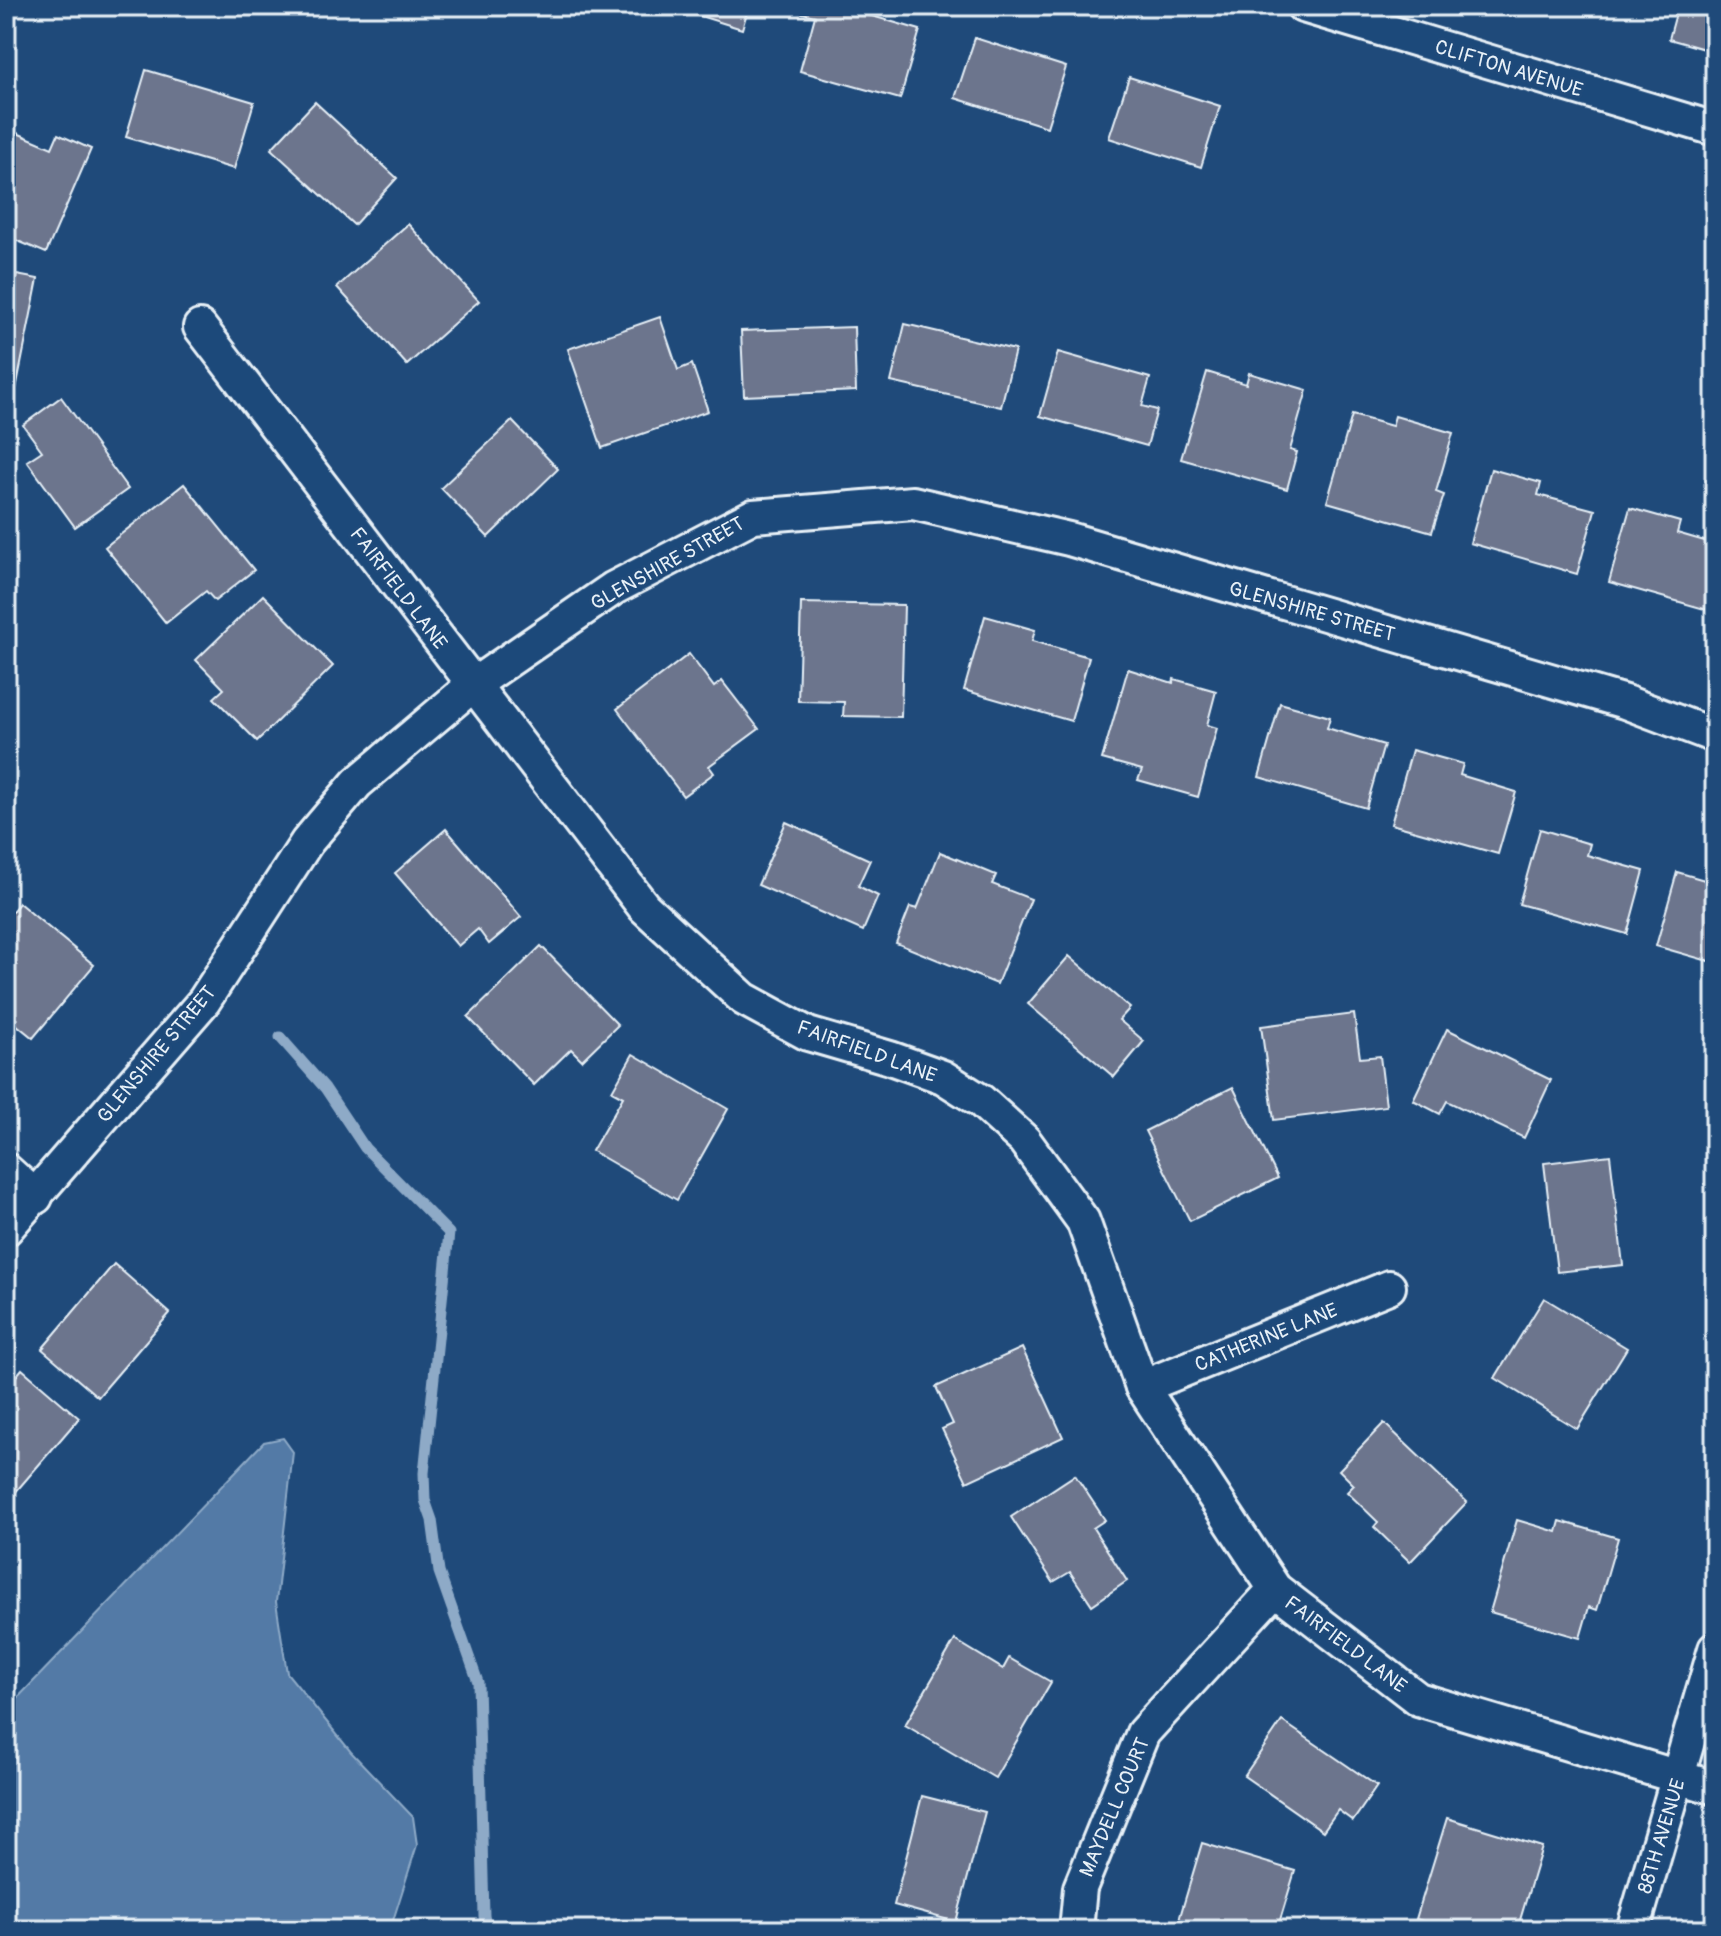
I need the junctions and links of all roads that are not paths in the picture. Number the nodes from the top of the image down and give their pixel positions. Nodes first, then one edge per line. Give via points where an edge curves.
1 (1303, 6) edge
2 (1715, 129) edge
3 (200, 327) dead end
4 (473, 685) junction
5 (1715, 736) edge
6 (6, 1170) edge
7 (36, 1197) junction
8 (6, 1229) edge
9 (1389, 1287) dead end
10 (1142, 1387) junction
11 (1275, 1589) junction
12 (1715, 1649) edge
13 (1679, 1776) junction
14 (1715, 1788) edge
15 (1076, 1930) edge
16 (1633, 1930) edge

1 - 2 street, CLIFTON AVENUE
3 - 4 street, FAIRFIELD LANE
4 - 5 street, GLENSHIRE STREET via 614,588 753,516 913,503 1069,539 1625,702
4 - 7 street, GLENSHIRE STREET via 336,807 307,842 204,1001
4 - 10 street, FAIRFIELD LANE via 644,907 744,999 808,1034 943,1077 981,1101 1024,1140 1083,1221
6 - 7 street
7 - 8 street, GLENSHIRE STREET
9 - 10 street, CATHERINE LANE
10 - 11 street, FAIRFIELD LANE
11 - 13 street, FAIRFIELD LANE via 1418,1699
11 - 15 street, MAYDELL COURT via 1143,1733 1080,1888
12 - 13 street, 88TH AVENUE
13 - 14 street, FAIRFIELD LANE
13 - 16 street, 88TH AVENUE

